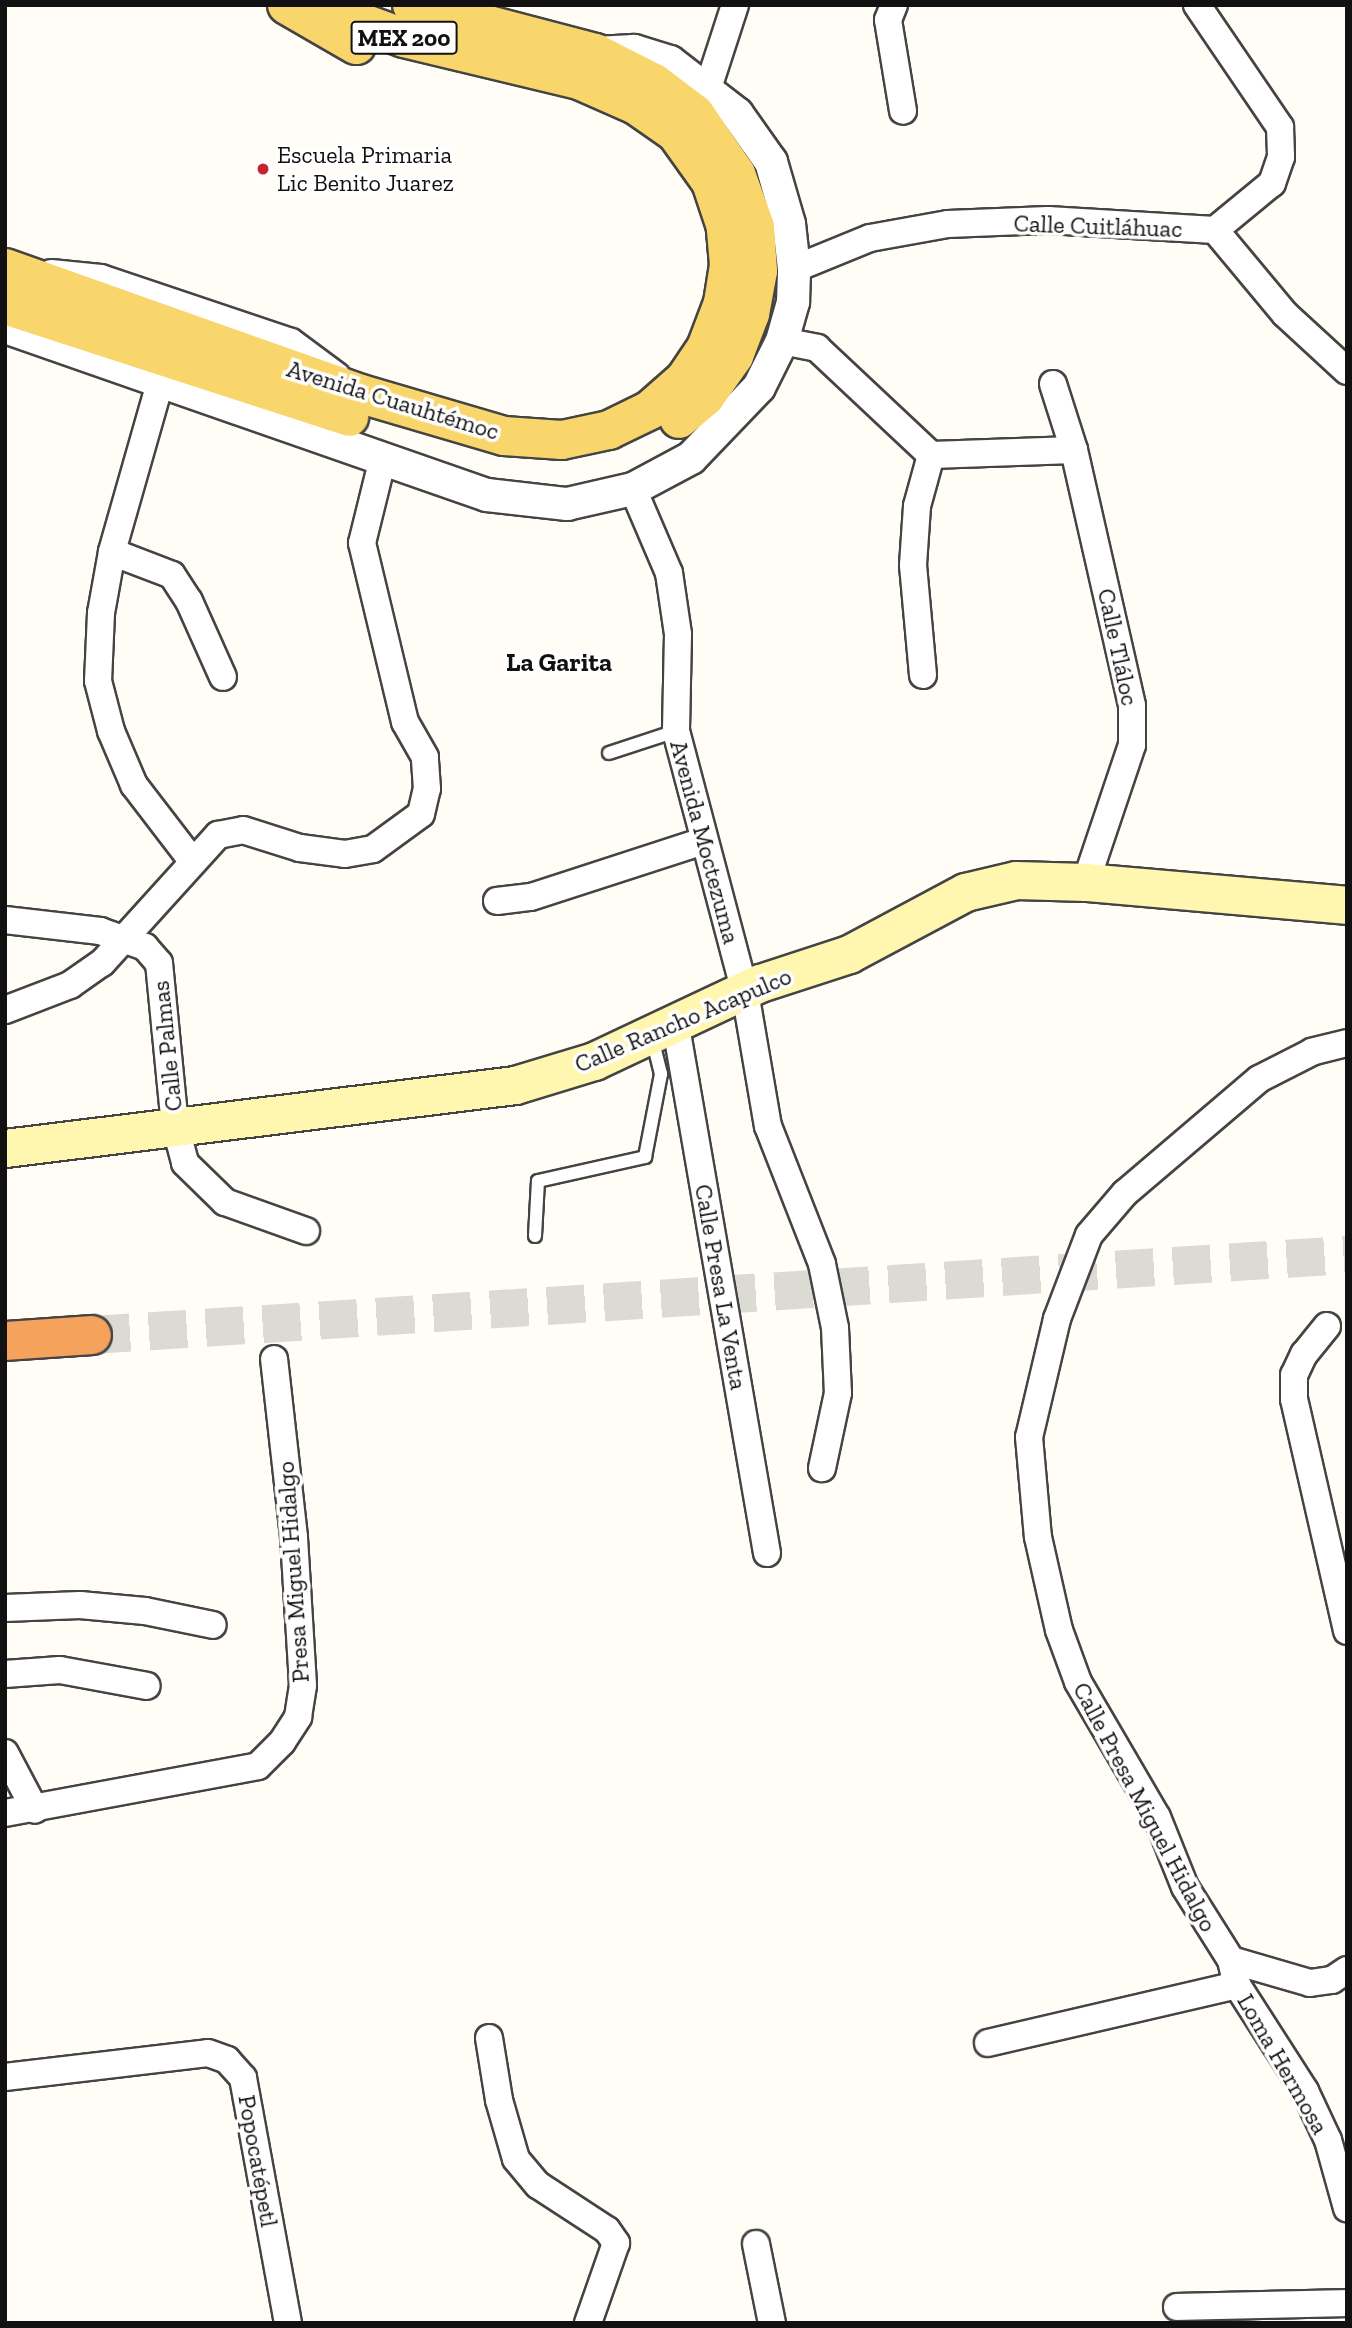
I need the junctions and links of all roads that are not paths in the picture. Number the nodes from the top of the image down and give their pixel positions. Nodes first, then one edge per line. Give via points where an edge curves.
1 (287, 5) edge
2 (332, 5) edge
3 (412, 5) edge
4 (735, 5) edge
5 (894, 5) edge
6 (1197, 5) edge
7 (595, 53) junction
8 (481, 55) junction
9 (708, 88) junction
10 (903, 111) dead end
11 (1215, 230) junction
12 (6, 268) edge
13 (794, 269) junction
14 (5, 305) edge
15 (5, 327) edge
16 (782, 341) junction
17 (1347, 371) edge
18 (160, 383) junction
19 (1053, 384) dead end
20 (1074, 450) junction
21 (931, 455) junction
22 (382, 462) junction
23 (633, 489) junction
24 (112, 552) junction
25 (923, 675) dead end
26 (223, 677) dead end
27 (676, 731) junction
28 (609, 753) dead end
29 (703, 841) junction
30 (193, 862) junction
31 (1086, 882) junction
32 (497, 901) dead end
33 (1347, 905) edge
34 (5, 920) edge
35 (124, 938) junction
36 (745, 992) junction
37 (5, 1010) edge
38 (664, 1029) junction
39 (1347, 1043) edge
40 (175, 1125) junction
41 (5, 1148) edge
42 (306, 1231) dead end
43 (536, 1236) dead end
44 (1327, 1326) dead end
45 (92, 1335) tunnel mouth
46 (5, 1341) edge
47 (274, 1359) dead end
48 (822, 1468) dead end
49 (768, 1553) dead end
50 (5, 1608) edge
51 (1346, 1624) edge
52 (213, 1625) dead end
53 (5, 1674) edge
54 (147, 1686) dead end
55 (5, 1753) edge
56 (35, 1810) junction
57 (5, 1813) edge
58 (1347, 1970) edge
59 (1234, 1973) junction
60 (489, 2038) dead end
61 (988, 2043) dead end
62 (5, 2077) edge
63 (1347, 2208) edge
64 (756, 2245) dead end
65 (1347, 2303) edge
66 (1177, 2307) dead end
67 (288, 2323) edge
68 (588, 2323) edge
69 (772, 2323) edge

1 - 8 main road via 341,40 399,60
2 - 8 main road, Avenida Cuauhtémoc / MEX 200 via 352,19 404,38
3 - 7 main road, Avenida Cuauhtémoc / MEX 200
4 - 9 street
5 - 10 street via 888,20
6 - 11 street via 1280,127 1281,157 1272,183
7 - 9 street, Avenida Cuauhtémoc via 634,51 670,62
7 - 14 main road, Avenida Cuauhtémoc via 654,83 695,114 736,174 755,227 758,271 750,314 734,356 705,397 660,435 613,456 563,464 513,461 436,445
8 - 12 main road, Avenida Cuauhtémoc via 579,80 636,105 676,133 711,182 726,227 729,265 723,303 706,348 685,380 650,411 609,430 562,440 504,436 361,394
9 - 13 street, Avenida Cuauhtémoc via 737,114 771,162 789,224
11 - 13 street, Calle Cuitláhuac via 1048,220 948,224 870,237
11 - 17 street, Calle Cuitláhuac via 1285,314
13 - 16 street, Avenida Cuauhtémoc via 793,302
15 - 18 street, Avenida Cuauhtémoc
16 - 21 street via 817,348
16 - 23 street, Avenida Cuauhtémoc via 759,387 728,423 691,458
18 - 22 street, Avenida Cuauhtémoc
18 - 24 street
19 - 20 street, Calle Tláloc
20 - 21 street
20 - 31 street, Calle Tláloc via 1132,706 1132,745
21 - 25 street via 917,506 913,565
22 - 23 street, Avenida Cuauhtémoc via 487,495 567,504
22 - 30 street via 362,543 405,722 425,757 428,789 421,814 373,849 345,854 300,848 243,831 218,835
23 - 27 street, Avenida Moctezuma via 669,573 678,634
24 - 26 street via 172,575 189,601
24 - 30 street via 101,613 98,681 111,731 134,785
27 - 28 lane
27 - 29 street, Avenida Moctezuma
29 - 32 street via 531,897
29 - 36 street, Avenida Moctezuma
30 - 35 street
31 - 33 main road, Calle Rancho Acapulco
31 - 36 main road, Calle Rancho Acapulco via 1016,880 965,892 849,954
34 - 35 street, Calle Palmas
35 - 37 street via 102,963 70,985
35 - 40 street, Calle Palmas via 145,947 159,963
36 - 38 main road, Calle Rancho Acapulco
36 - 48 street, Avenida Moctezuma via 768,1126 822,1264 835,1328 838,1393
38 - 40 main road, Calle Rancho Acapulco via 594,1061 515,1085
38 - 43 lane via 661,1074 645,1157 538,1181
38 - 49 street, Calle Presa La Venta
39 - 59 street, Calle Presa Miguel Hidalgo via 1312,1052 1259,1079 1125,1193 1088,1235 1057,1318 1029,1437 1038,1537 1059,1630 1078,1682 1157,1817 1207,1928
40 - 41 main road, Calle Rancho Acapulco
40 - 42 street, Calle Palmas via 185,1163 225,1202
44 - 51 street via 1294,1375 1294,1399
45 - 46 highway
47 - 56 street, Presa Miguel Hidalgo via 294,1537 303,1685 298,1717 258,1766
50 - 52 street via 80,1605 145,1611
53 - 54 street via 60,1671
55 - 56 street
56 - 57 street, Presa Miguel Hidalgo
58 - 59 street via 1332,1980 1310,1983
59 - 61 street
59 - 63 street, Loma Hermosa via 1305,2091 1328,2140
60 - 68 street via 499,2100 516,2159 538,2185 607,2230 616,2243
62 - 67 street, Popocatépetl via 208,2053 227,2060 243,2078
64 - 69 street
65 - 66 street

